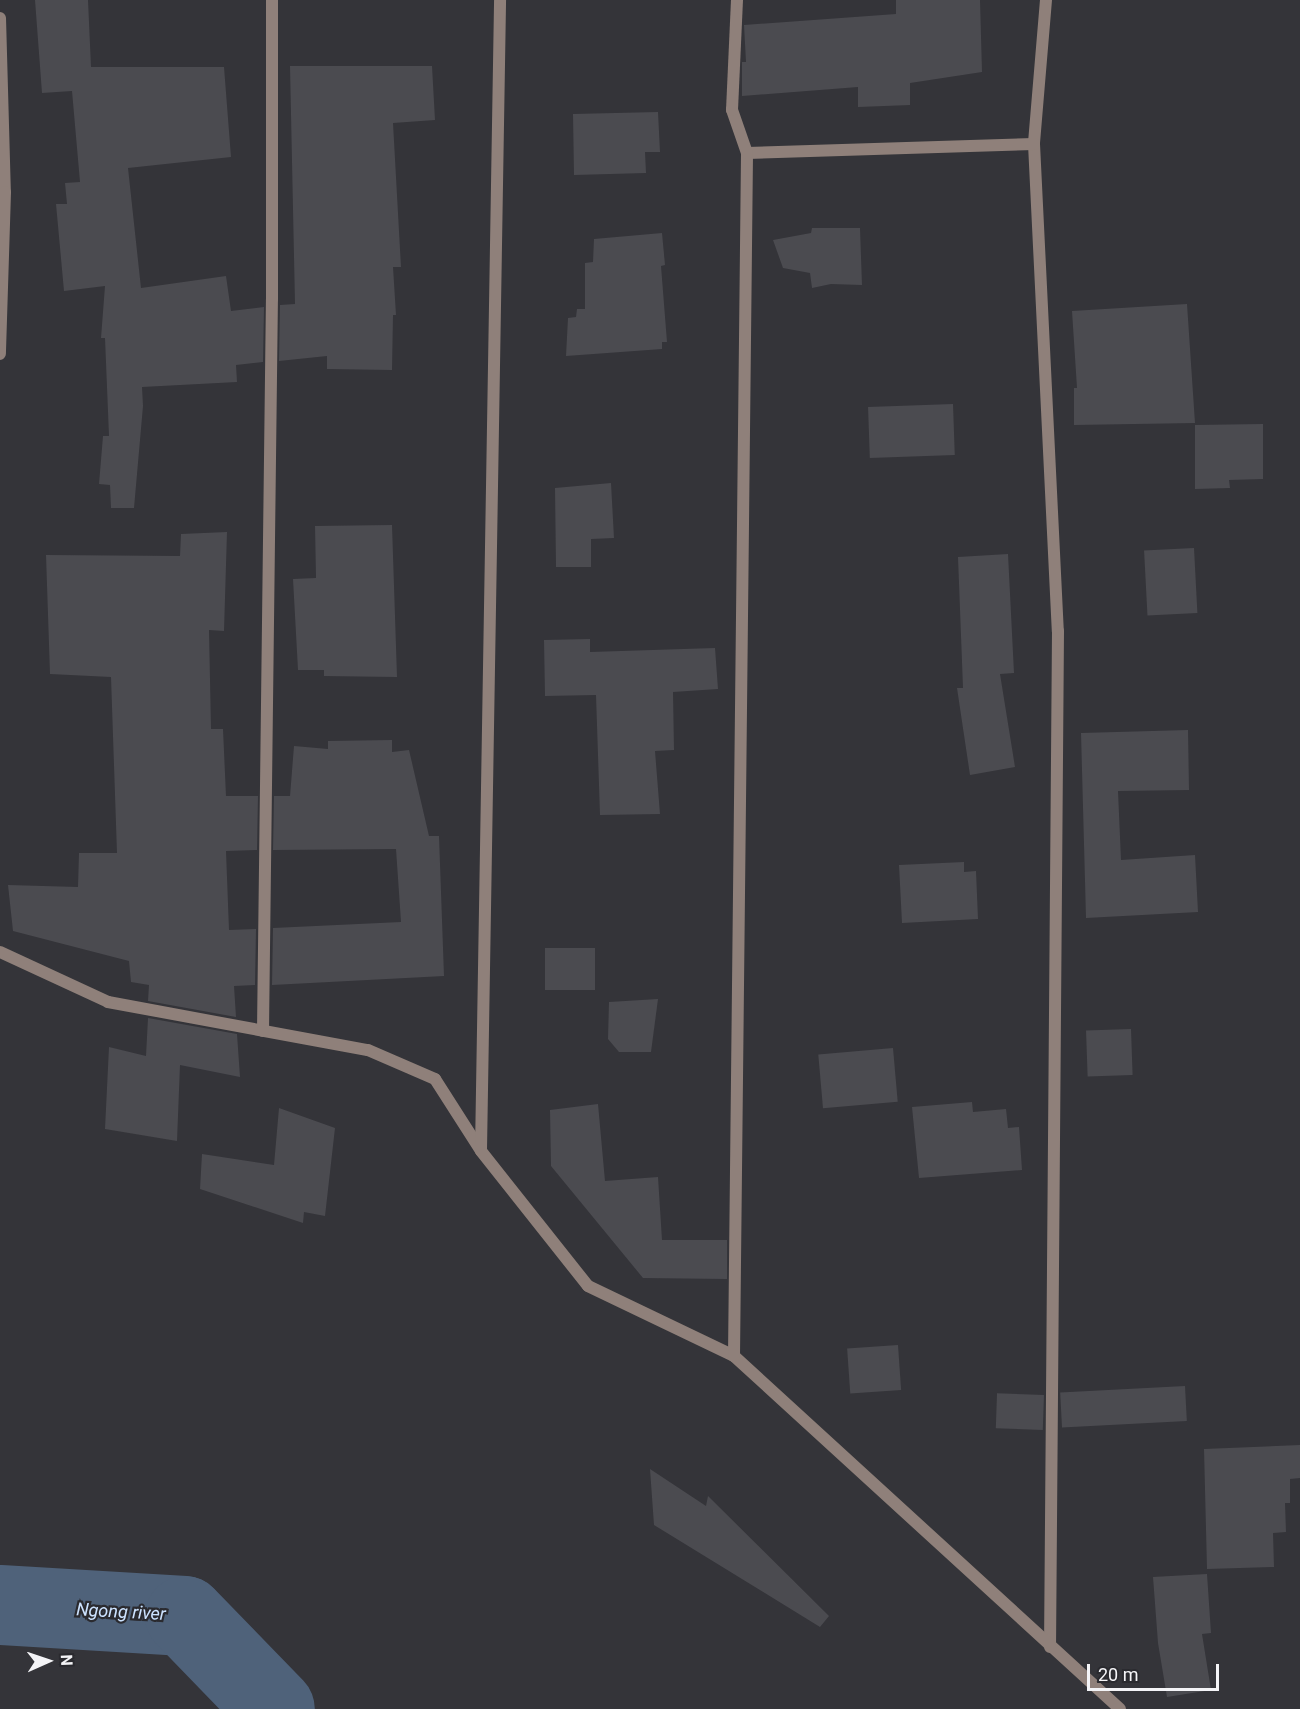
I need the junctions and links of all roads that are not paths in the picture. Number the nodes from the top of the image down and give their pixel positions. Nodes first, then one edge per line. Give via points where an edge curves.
1 (272, 0) edge
2 (500, 0) edge
3 (737, 0) edge
4 (1046, 0) edge
5 (0, 18) edge
6 (1034, 144) junction
7 (747, 153) junction
8 (0, 354) edge
9 (0, 952) edge
10 (262, 1031) junction
11 (481, 1151) junction
12 (734, 1356) junction
13 (1050, 1647) junction
14 (1120, 1709) edge

1 - 10 street
2 - 11 street
3 - 7 street via 732,110
4 - 6 street
5 - 8 street via 4,192
6 - 7 street
6 - 13 street via 1058,631
7 - 12 street
9 - 10 street via 108,1002
10 - 11 street via 368,1050 435,1079
11 - 12 street via 588,1286
12 - 13 street
13 - 14 street

